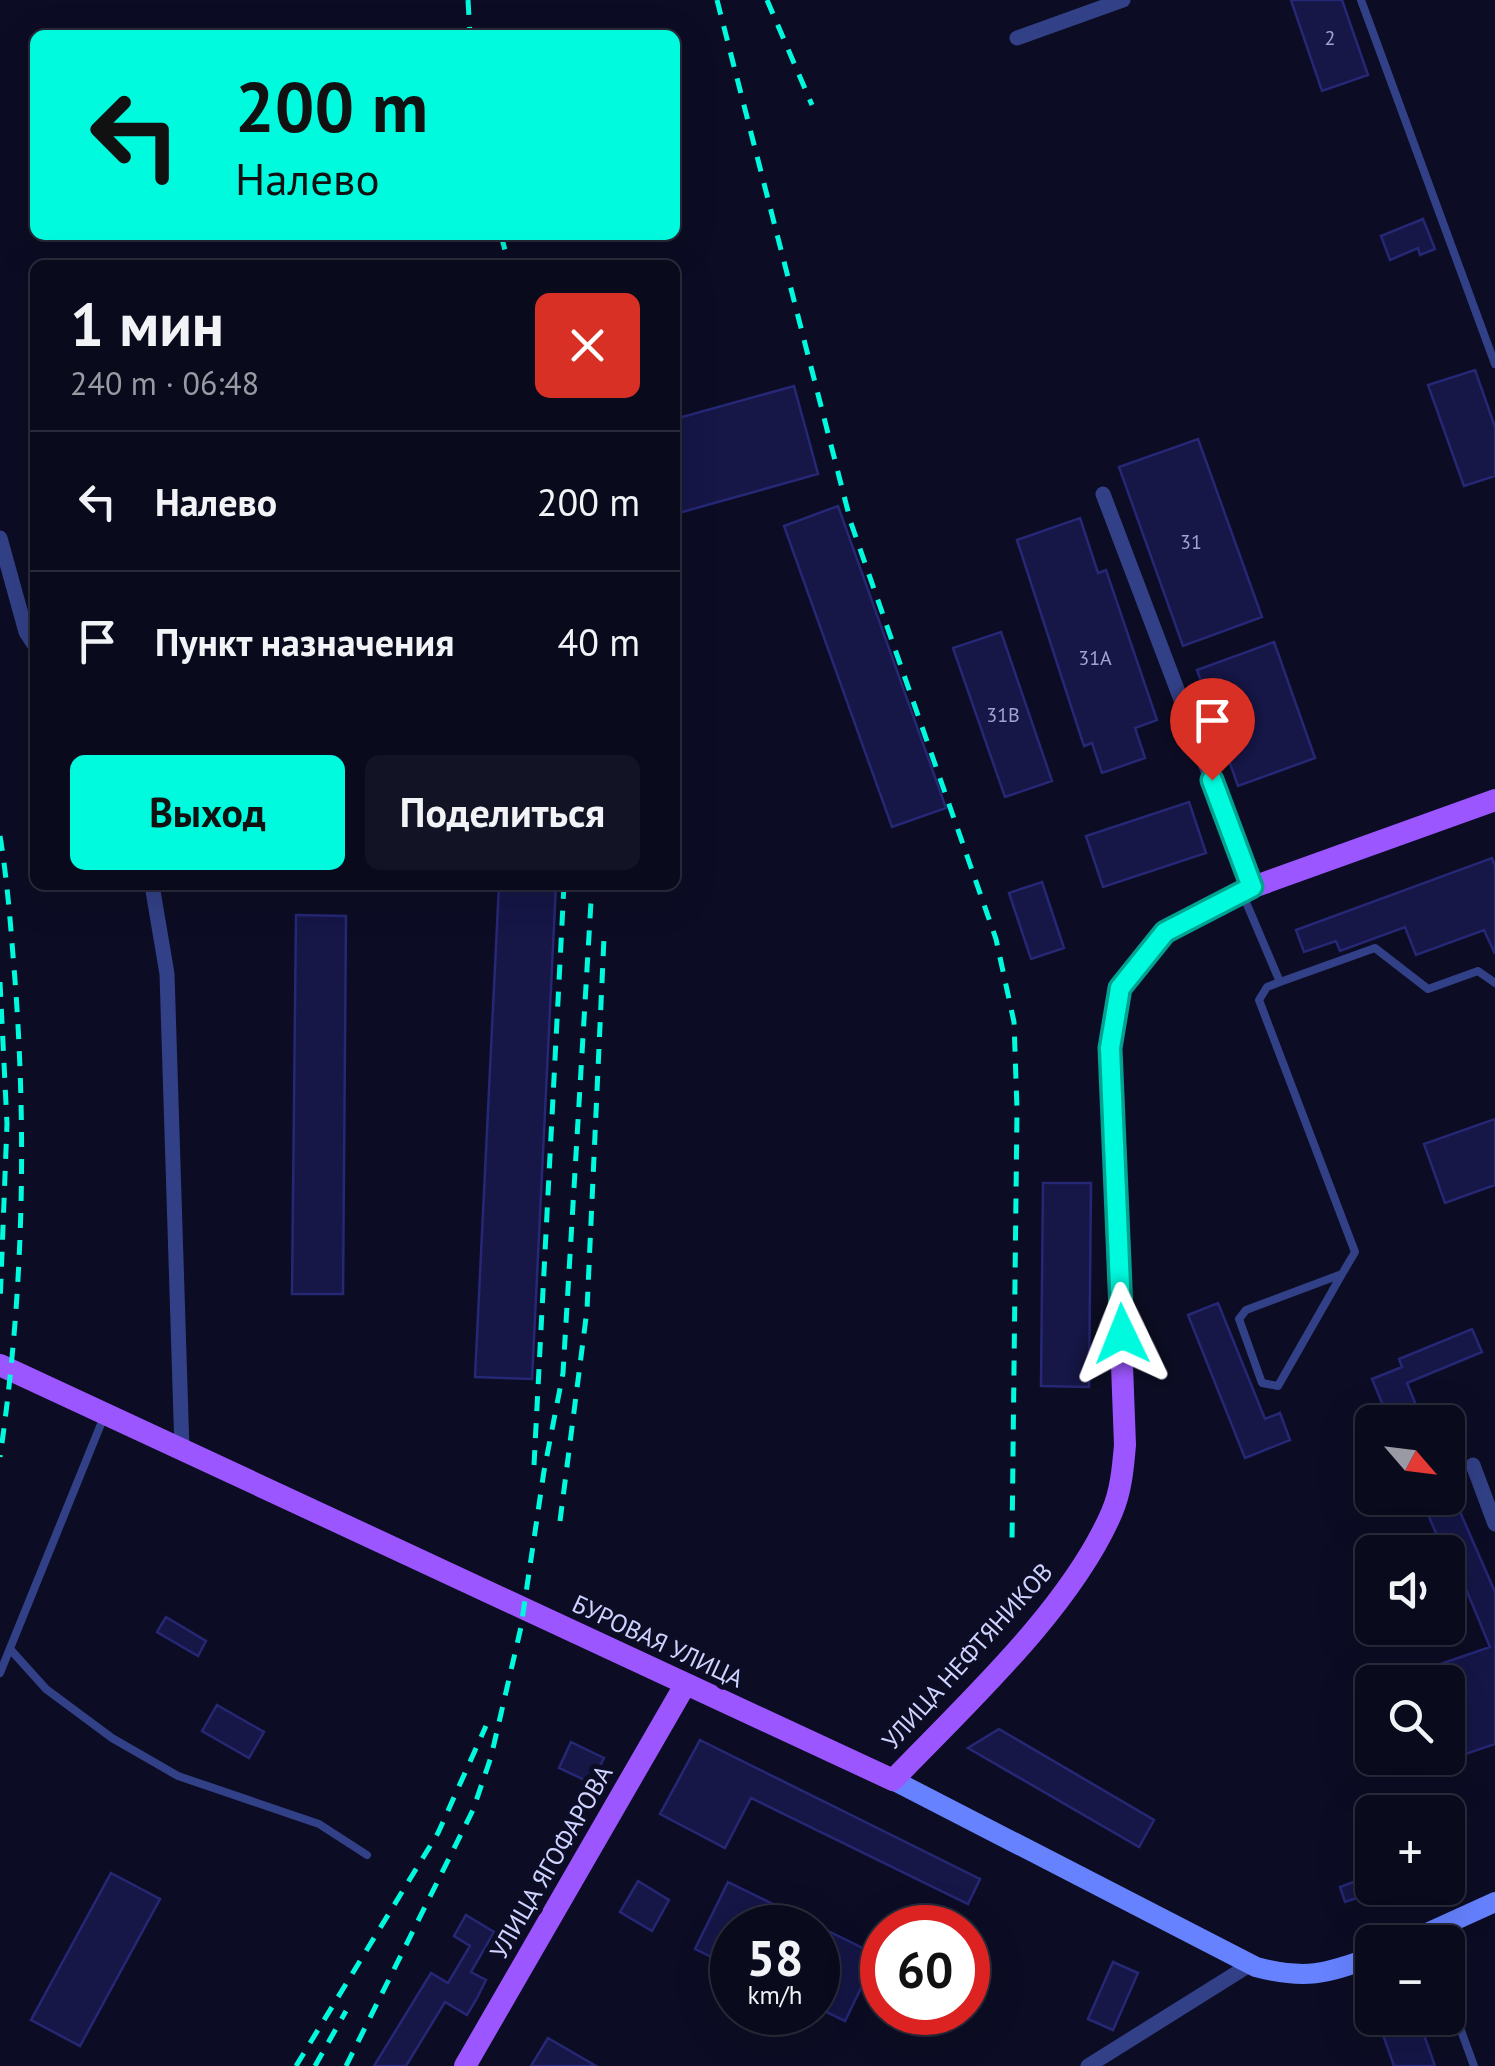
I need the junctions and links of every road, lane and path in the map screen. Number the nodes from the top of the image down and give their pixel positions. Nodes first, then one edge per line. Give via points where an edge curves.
1 (1123, 0) edge
2 (1361, 0) edge
3 (1017, 38) dead end
4 (1495, 364) edge
5 (1104, 494) dead end
6 (0, 538) edge
7 (30, 638) edge
8 (1495, 800) edge
9 (1247, 889) junction
10 (153, 890) edge
11 (1280, 982) junction
12 (1495, 983) edge
13 (1342, 1274) junction
14 (0, 1365) edge
15 (105, 1415) junction
16 (182, 1450) junction
17 (1473, 1464) dead end
18 (1495, 1524) edge
19 (10, 1649) junction
20 (0, 1673) edge
21 (686, 1685) junction
22 (893, 1780) junction
23 (367, 1855) dead end
24 (1495, 1902) edge
25 (1450, 1925) edge
26 (1355, 1963) edge
27 (1251, 1964) junction
28 (1462, 2035) edge
29 (465, 2066) edge
30 (1088, 2066) edge
31 (1474, 2066) edge

1 - 3 street
2 - 4 lane
5 - 9 street
6 - 7 street
8 - 9 main road, УЛИЦА НЕФТЯНИКОВ
9 - 11 lane
9 - 22 main road, УЛИЦА НЕФТЯНИКОВ via 1165,932 1120,988 1110,1048 1126,1445 1113,1510 1064,1592
10 - 16 street via 167,974
11 - 12 lane via 1374,948 1428,990 1478,971
11 - 13 lane via 1266,987 1259,1000 1356,1252
13 - 13 lane via 1246,1310 1239,1319 1262,1382 1278,1386
14 - 15 main road, БУРОВАЯ УЛИЦА
15 - 16 main road, БУРОВАЯ УЛИЦА
15 - 19 lane
16 - 21 main road, БУРОВАЯ УЛИЦА
17 - 18 street
19 - 20 lane
19 - 23 lane via 46,1688 178,1776 318,1824
21 - 22 main road, БУРОВАЯ УЛИЦА
21 - 29 main road, УЛИЦА ЯГОФАРОВА
22 - 27 street, БУРОВАЯ УЛИЦА
24 - 25 street
26 - 27 street, БУРОВАЯ УЛИЦА via 1289,1976
27 - 30 street
28 - 31 lane

